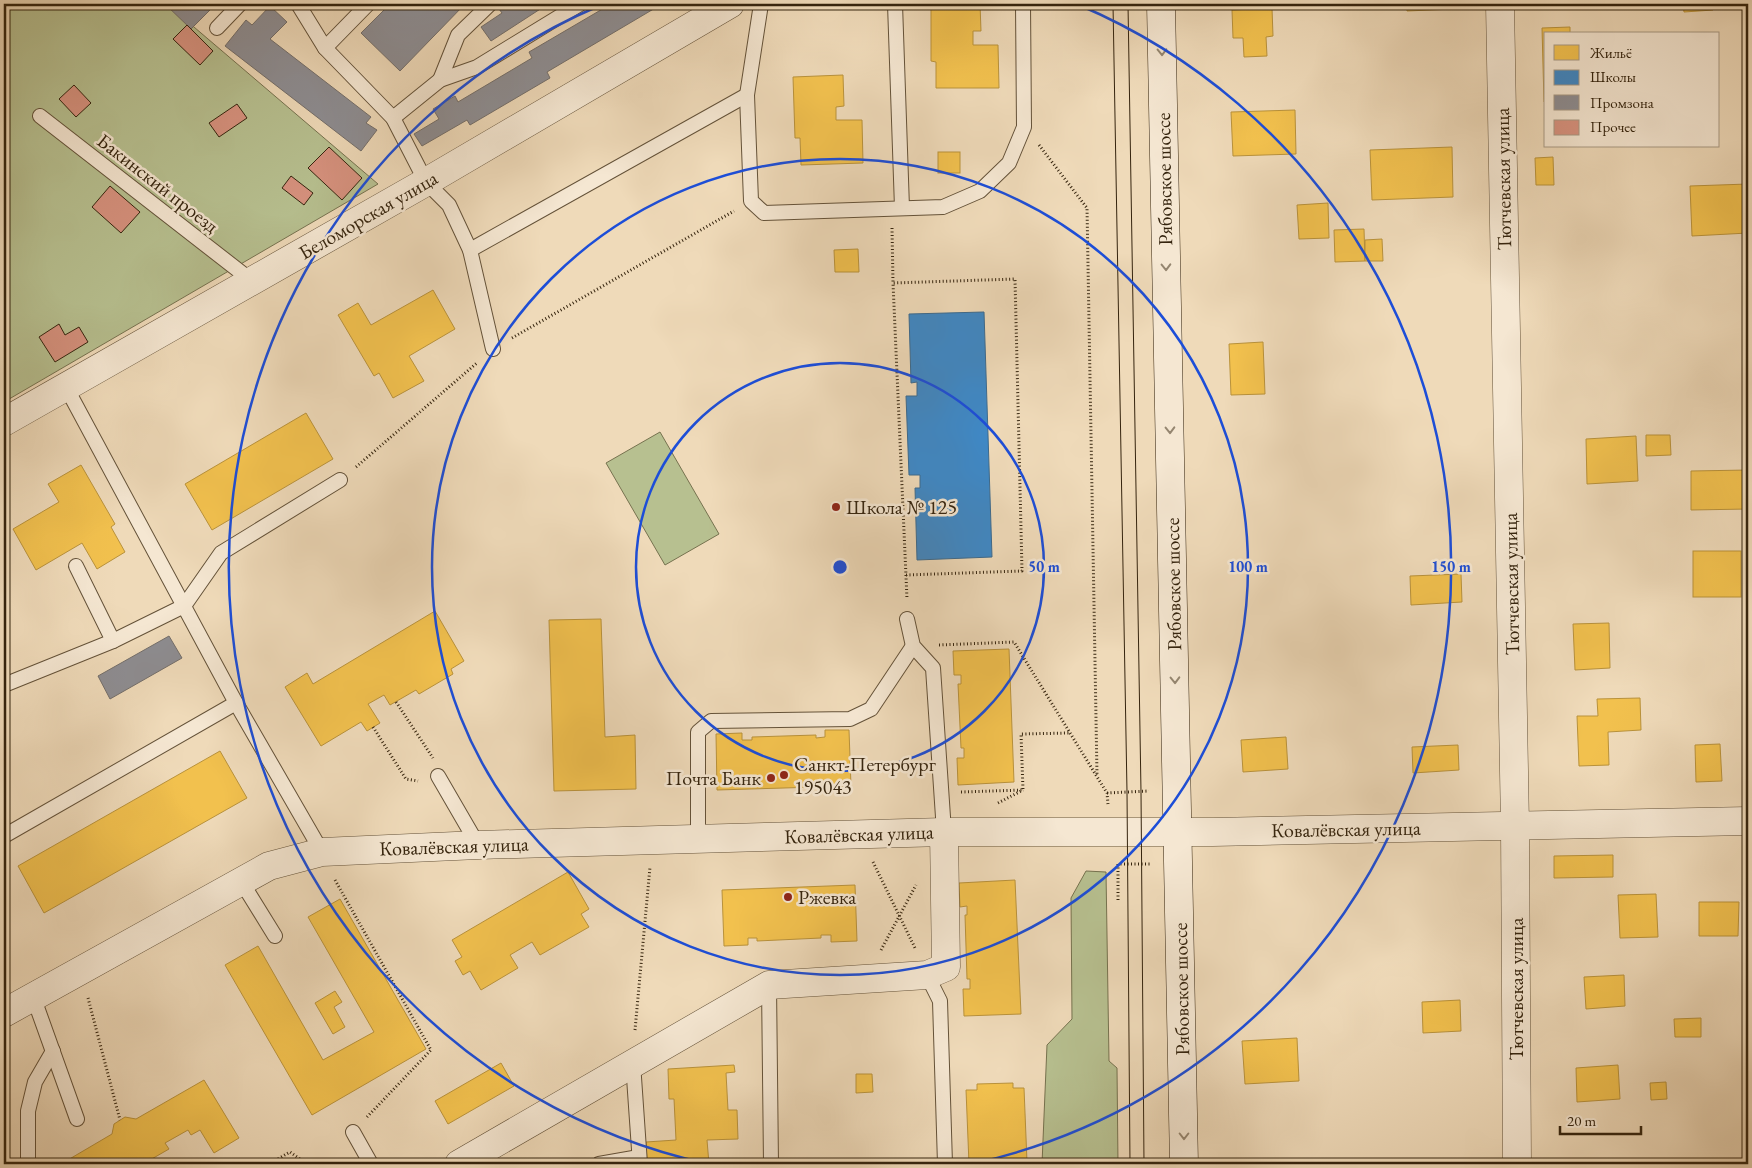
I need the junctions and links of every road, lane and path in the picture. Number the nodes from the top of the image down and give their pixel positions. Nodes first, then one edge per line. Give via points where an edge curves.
1 (240, 4) edge
2 (298, 4) edge
3 (368, 4) edge
4 (490, 4) edge
5 (580, 4) edge
6 (730, 4) edge
7 (761, 4) edge
8 (895, 4) edge
9 (1023, 4) edge
10 (1161, 4) edge
11 (1500, 4) edge
12 (217, 28) dead end
13 (325, 48) junction
14 (440, 80) junction
15 (748, 95) junction
16 (40, 116) dead end
17 (393, 118) junction
18 (1024, 126) junction
19 (426, 182) junction
20 (751, 201) junction
21 (897, 209) junction
22 (470, 250) junction
23 (252, 281) junction
24 (893, 282) junction
25 (492, 349) junction
26 (66, 387) junction
27 (4, 422) edge
28 (340, 480) joint
29 (76, 566) dead end
30 (906, 575) junction
31 (184, 606) junction
32 (907, 619) joint
33 (113, 641) junction
34 (913, 646) junction
35 (4, 685) edge
36 (396, 702) dead end
37 (236, 703) junction
38 (373, 727) dead end
39 (1070, 733) junction
40 (1097, 775) junction
41 (438, 776) junction
42 (1156, 791) dead end
43 (1107, 792) junction
44 (942, 793) junction
45 (1108, 809) dead end
46 (1748, 821) edge
47 (1515, 826) junction
48 (944, 832) junction
49 (1178, 832) junction
50 (859, 834) junction
51 (4, 836) edge
52 (698, 839) junction
53 (653, 840) junction
54 (478, 845) junction
55 (322, 852) junction
56 (1152, 864) dead end
57 (241, 881) junction
58 (917, 882) dead end
59 (1118, 900) dead end
60 (899, 916) junction
61 (275, 936) dead end
62 (81, 970) junction
63 (927, 975) junction
64 (866, 979) junction
65 (769, 985) junction
66 (33, 996) junction
67 (4, 1013) edge
68 (53, 1051) junction
69 (633, 1063) junction
70 (78, 1119) dead end
71 (120, 1120) dead end
72 (353, 1132) joint
73 (640, 1160) edge
74 (28, 1164) edge
75 (269, 1164) edge
76 (307, 1164) edge
77 (371, 1164) edge
78 (459, 1164) edge
79 (599, 1164) edge
80 (771, 1164) edge
81 (945, 1164) edge
82 (1184, 1164) edge
83 (1517, 1164) edge

1 - 12 lane
2 - 13 lane
3 - 13 lane
4 - 14 lane via 458,35
5 - 14 lane via 477,67
6 - 19 street, Беломорская улица
7 - 15 lane
8 - 21 lane
9 - 18 lane
10 -> 49 street, Рябовское шоссе
11 - 47 street, Тютчевская улица
13 - 17 lane
14 - 17 lane
15 - 20 lane
15 - 22 lane
16 - 23 lane, Бакинский проезд
17 - 19 lane
18 - 21 lane via 1009,163 980,191 943,207
18 - 40 path via 1087,208
19 - 22 lane via 449,205
19 - 23 street, Беломорская улица
20 - 21 lane via 764,213
20 - 25 path
21 - 24 path
22 - 25 lane
23 - 26 street, Беломорская улица
24 - 30 path
24 - 30 path via 1015,279 1022,571
25 - 28 path
26 - 27 street, Беломорская улица
26 - 31 lane
28 - 31 lane via 221,553
29 - 33 lane
30 - 32 path
31 - 33 lane
31 - 37 lane
32 - 34 lane
33 - 35 lane
34 - 39 path via 1014,642
34 - 44 lane via 932,668
34 - 52 lane via 871,709 850,719 711,721 698,732
36 - 41 path via 434,759
37 - 51 lane
37 - 55 lane
38 - 41 path via 406,779 425,783
39 - 40 path
39 - 44 path via 1021,734 1023,790
40 - 43 path
41 - 54 lane
42 - 43 path
43 - 45 path
44 - 48 lane
46 - 47 street, Ковалёвская улица
47 - 49 street, Ковалёвская улица
47 - 83 street, Тютчевская улица
48 - 49 street, Ковалёвская улица
48 - 50 street, Ковалёвская улица
48 - 63 street, Ковалёвская улица via 946,967
49 -> 82 street, Рябовское шоссе
50 - 52 street, Ковалёвская улица
50 - 60 path
52 - 53 street, Ковалёвская улица
53 - 54 street, Ковалёвская улица
53 - 69 path
54 - 55 street, Ковалёвская улица
55 - 57 street, Ковалёвская улица via 269,866
55 - 72 path via 432,1050
56 - 59 path via 1118,864
57 - 61 lane
57 - 62 street, Ковалёвская улица
58 - 60 path
60 - 63 path
60 - 64 path
62 - 66 street, Ковалёвская улица
62 - 71 path
63 - 64 street, Ковалёвская улица
63 - 81 lane via 940,1001
64 - 65 street, Ковалёвская улица
65 - 69 street, Ковалёвская улица
65 - 80 lane
66 - 67 street, Ковалёвская улица
66 - 68 lane
68 - 70 lane
68 - 74 lane via 35,1082 28,1112
69 - 73 lane
69 - 78 street, Ковалёвская улица
72 - 77 lane
73 - 79 lane
75 - 76 path via 290,1152

